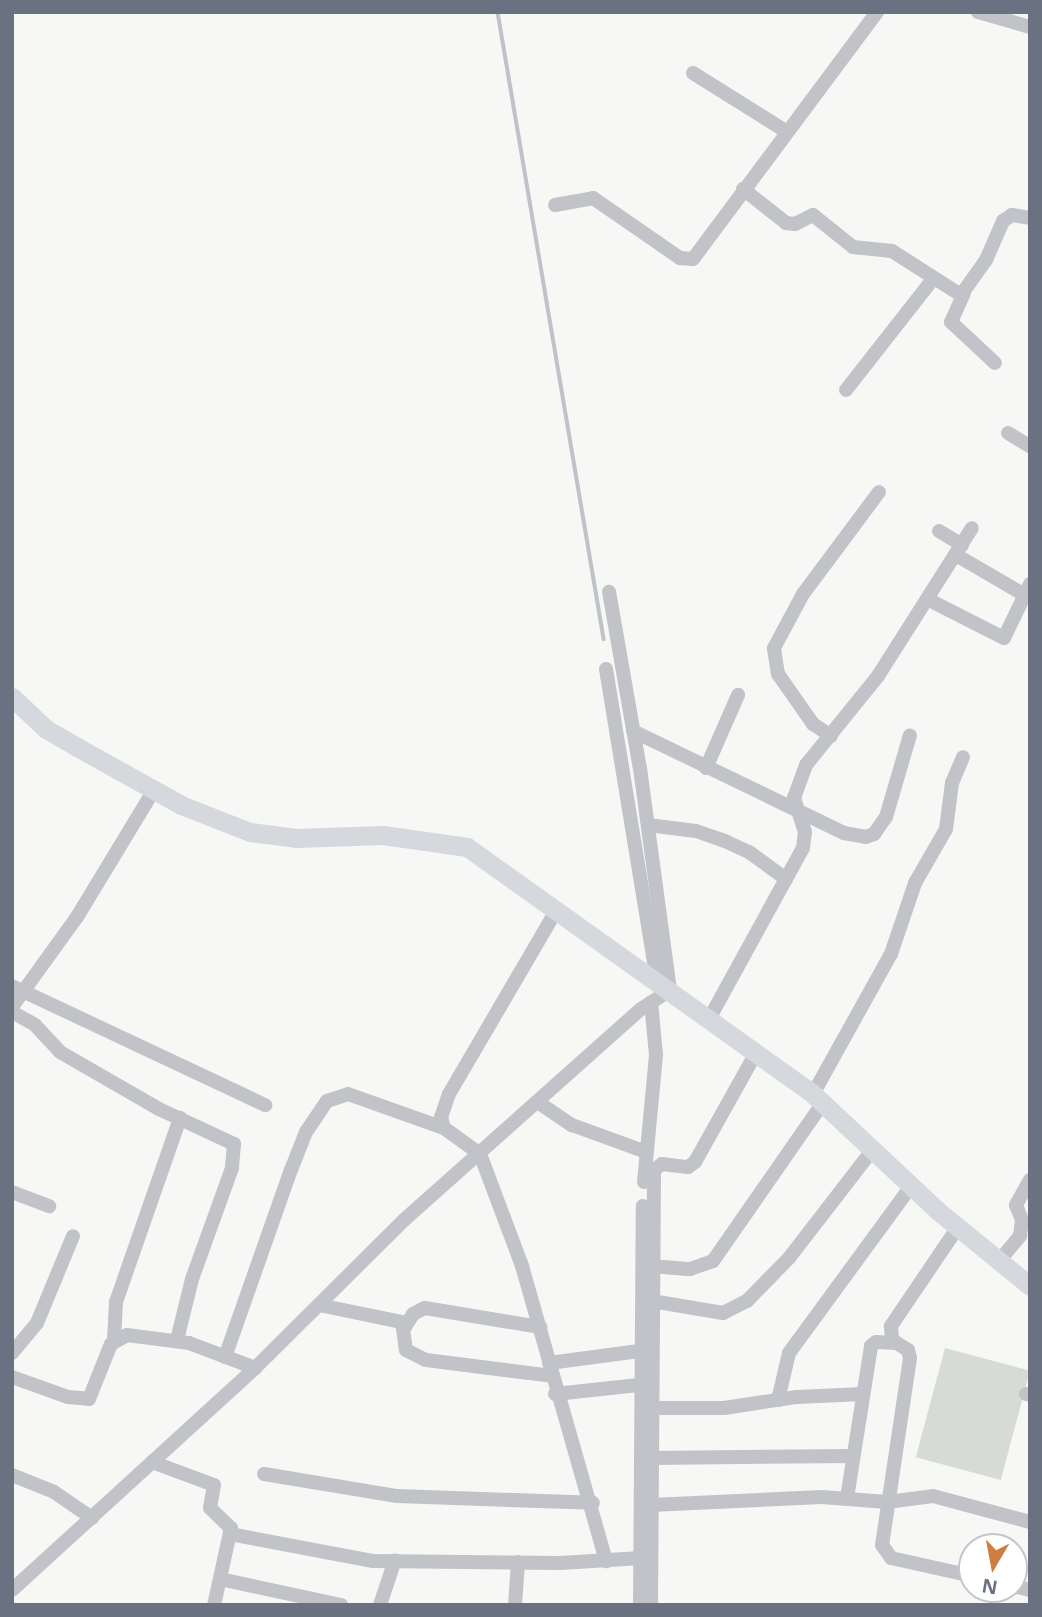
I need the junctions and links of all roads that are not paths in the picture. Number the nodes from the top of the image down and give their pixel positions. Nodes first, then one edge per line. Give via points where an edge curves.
1 (877, 12) edge
2 (978, 12) edge
3 (1030, 27) edge
4 (693, 73) dead end
5 (787, 132) junction
6 (743, 189) junction
7 (555, 205) dead end
8 (1030, 218) edge
9 (933, 279) junction
10 (964, 293) junction
11 (996, 363) dead end
12 (846, 390) dead end
13 (1008, 433) dead end
14 (1030, 446) edge
15 (879, 492) dead end
16 (972, 528) dead end
17 (939, 531) dead end
18 (959, 550) junction
19 (1026, 589) edge
20 (609, 592) dead end
21 (929, 600) junction
22 (606, 668) dead end
23 (738, 695) dead end
24 (12, 697) edge
25 (634, 731) junction
26 (910, 735) dead end
27 (831, 736) junction
28 (963, 757) dead end
29 (706, 768) junction
30 (155, 790) junction
31 (794, 807) junction
32 (649, 825) junction
33 (786, 879) junction
34 (556, 911) junction
35 (664, 986) junction
36 (17, 988) edge
37 (650, 1002) junction
38 (12, 1010) edge
39 (709, 1019) junction
40 (756, 1053) junction
41 (818, 1099) junction
42 (539, 1103) junction
43 (265, 1105) dead end
44 (180, 1118) junction
45 (444, 1128) junction
46 (874, 1148) junction
47 (646, 1152) junction
48 (480, 1154) junction
49 (1030, 1180) edge
50 (912, 1185) junction
51 (12, 1192) edge
52 (49, 1206) dead end
53 (958, 1227) junction
54 (73, 1236) dead end
55 (999, 1261) junction
56 (652, 1266) junction
57 (1030, 1286) edge
58 (652, 1301) junction
59 (319, 1305) junction
60 (405, 1327) junction
61 (540, 1327) junction
62 (114, 1339) junction
63 (177, 1340) junction
64 (896, 1343) junction
65 (639, 1352) junction
66 (12, 1353) edge
67 (225, 1357) junction
68 (255, 1368) junction
69 (550, 1369) junction
70 (12, 1377) edge
71 (639, 1385) junction
72 (555, 1394) junction
73 (863, 1394) junction
74 (778, 1400) junction
75 (652, 1408) junction
76 (853, 1456) junction
77 (651, 1458) junction
78 (152, 1462) junction
79 (264, 1474) dead end
80 (12, 1475) edge
81 (847, 1498) junction
82 (887, 1502) junction
83 (593, 1503) junction
84 (651, 1505) junction
85 (92, 1518) junction
86 (1030, 1522) edge
87 (230, 1535) junction
88 (641, 1558) junction
89 (395, 1560) junction
90 (606, 1561) junction
91 (518, 1562) junction
92 (958, 1573) edge
93 (220, 1580) junction
94 (12, 1590) edge
95 (214, 1605) edge
96 (341, 1605) edge
97 (380, 1605) edge
98 (515, 1605) edge
99 (639, 1605) edge
100 (651, 1605) edge

1 - 5 street
2 - 3 street
4 - 5 street
5 - 6 street
6 - 7 street via 689,260 593,198
6 - 9 street via 786,223 795,224 813,215 853,247 892,251
8 - 10 street via 1012,215 1003,221
9 - 10 street via 952,293
9 - 12 street
10 - 11 street via 951,322
13 - 14 street
15 - 27 street via 803,594 775,648 778,674 813,724
16 - 18 street
17 - 18 street
18 - 19 street
18 - 21 street
19 - 21 street via 1004,638
20 - 25 street
21 - 27 street
22 - 35 street
23 - 29 street
24 - 30 street via 46,729
25 - 29 street
25 - 32 street
26 - 31 street via 886,817 874,834 844,833
27 - 31 street via 806,765
28 - 41 street via 952,783 946,829 915,883 891,954
29 - 31 street
30 - 34 street via 217,821 274,837 383,835 467,847
30 - 36 street via 77,917
31 - 33 street via 805,840
32 - 33 street via 717,838 749,852
32 - 35 street
33 - 39 street
34 - 35 street
34 - 45 street via 442,1107
35 - 37 street
35 - 39 street
36 - 38 street
36 - 43 street
37 - 42 street
37 - 47 street via 656,1055
38 - 44 street via 35,1025 60,1052
39 - 40 street
40 - 41 street
40 - 56 street via 695,1162 688,1167 662,1164 654,1170
41 - 46 street
41 - 56 street via 713,1261 690,1269
42 - 47 street via 572,1125
42 - 48 street
44 - 62 street via 116,1302
44 - 63 street via 228,1139 236,1149
45 - 48 street
45 - 67 street via 348,1094 327,1101 306,1132
46 - 50 street
46 - 58 street via 789,1258 747,1301 723,1313
47 - 65 street
48 - 59 street via 404,1220
48 - 61 street
49 - 55 street via 1016,1205 1022,1220 1020,1236
50 - 53 street
50 - 74 street via 789,1353
51 - 52 street
53 - 55 street
53 - 64 street via 895,1318 890,1333
54 - 66 street via 37,1323
55 - 57 street
56 - 58 street
58 - 75 street
59 - 60 street via 394,1318
59 - 68 street
60 - 61 street via 425,1308
60 - 69 street via 402,1341 412,1355
61 - 69 street
62 - 63 street via 138,1335
62 - 70 street via 89,1399
63 - 67 street
64 - 73 street via 871,1346
64 - 82 street via 908,1350 910,1358
65 - 69 street
65 - 71 street
67 - 68 street
68 - 78 street
69 - 72 street
71 - 72 street
71 - 88 street
72 - 83 street
73 - 74 street
73 - 76 street
74 - 75 street via 724,1408
75 - 77 street
76 - 77 street
76 - 81 street
77 - 84 street
78 - 85 street
78 - 87 street via 212,1481 210,1508 229,1523
79 - 83 street via 397,1496
80 - 85 street via 54,1492
81 - 82 street
81 - 84 street
82 - 86 street via 915,1496 947,1497
82 - 92 street via 884,1552 891,1558
83 - 90 street
84 - 100 street
85 - 94 street
87 - 89 street via 353,1559
87 - 93 street
88 - 90 street
88 - 99 street
89 - 91 street
89 - 97 street
90 - 91 street
91 - 98 street
93 - 95 street
93 - 96 street

